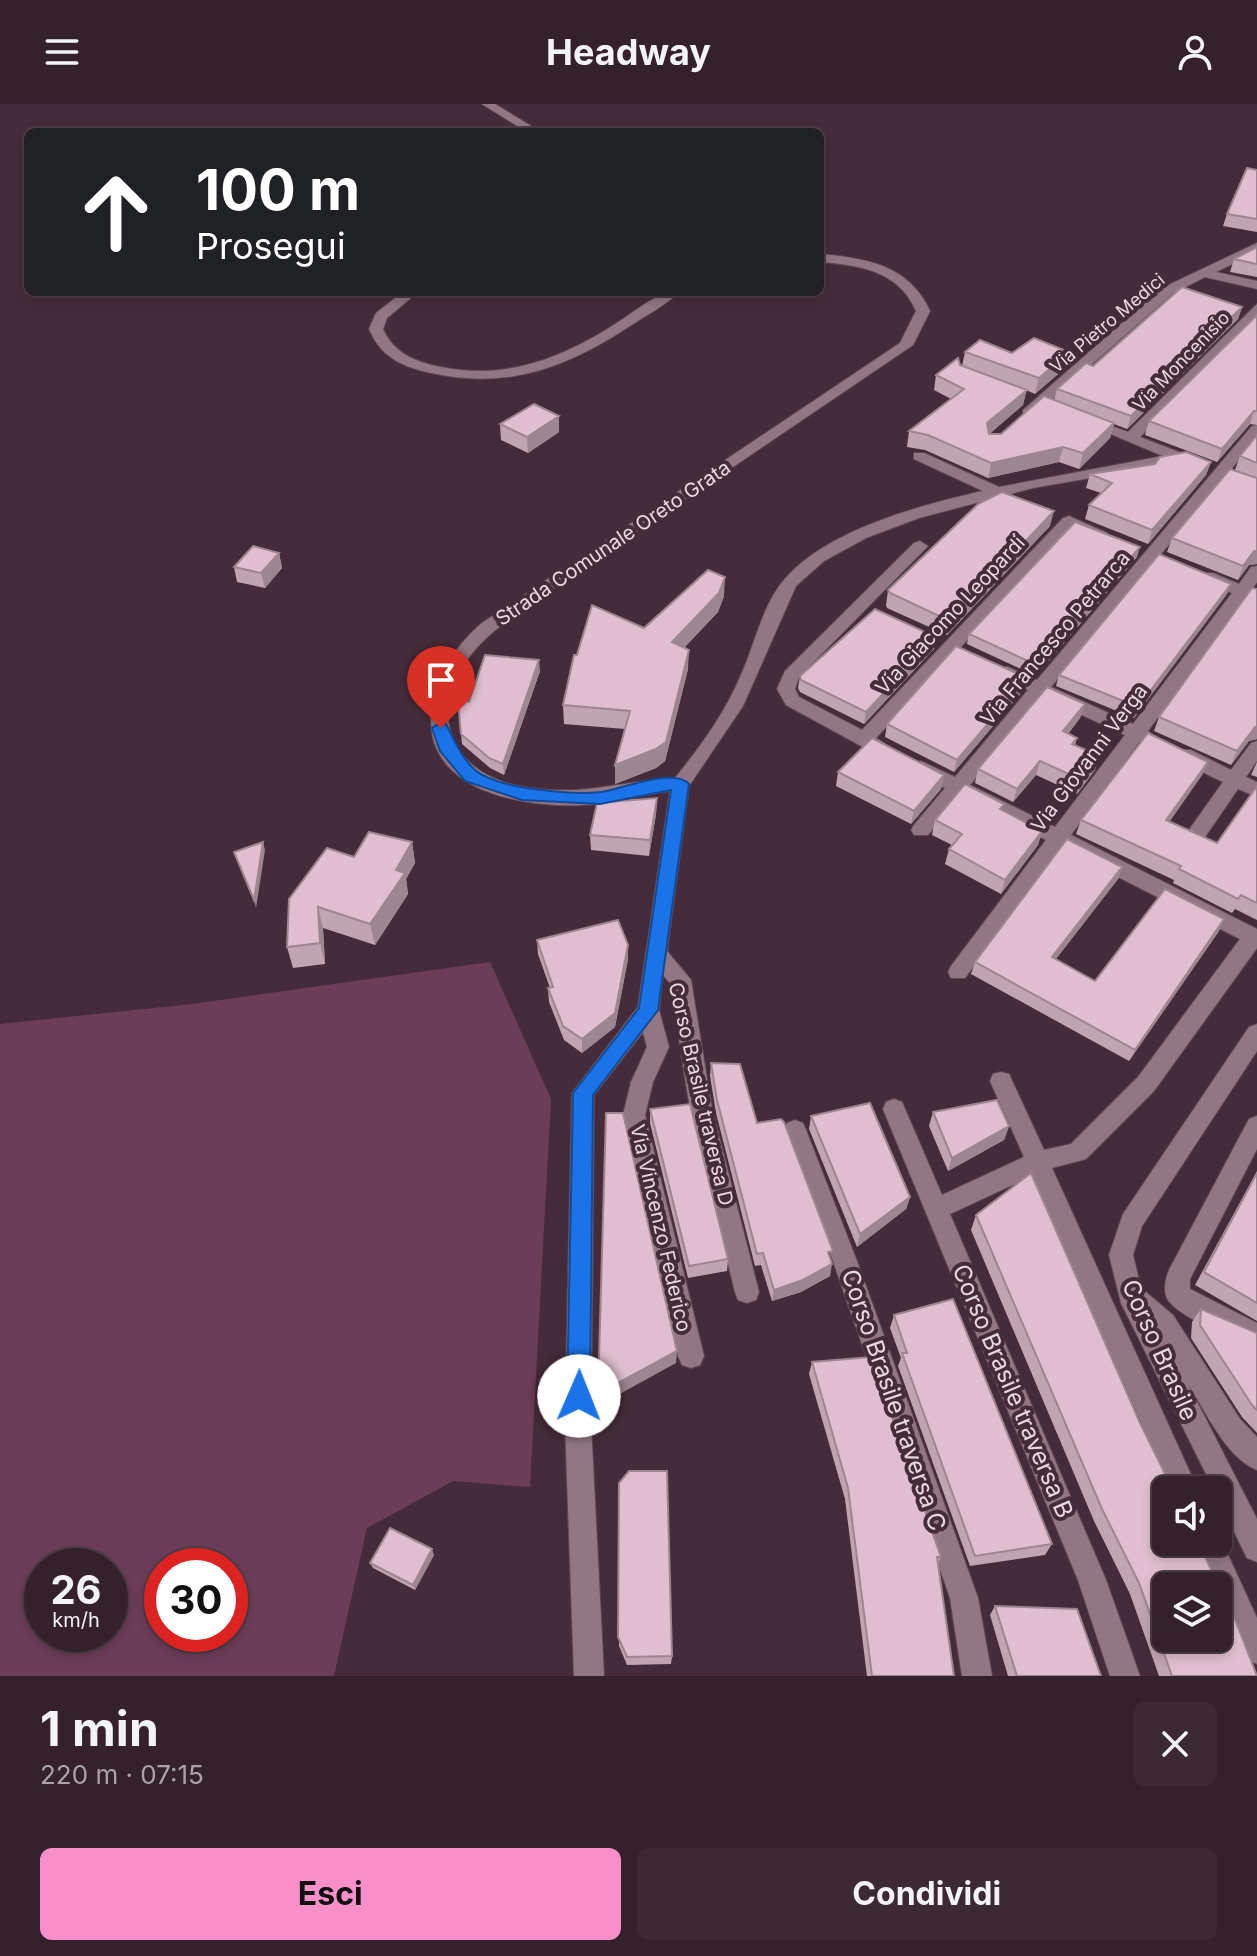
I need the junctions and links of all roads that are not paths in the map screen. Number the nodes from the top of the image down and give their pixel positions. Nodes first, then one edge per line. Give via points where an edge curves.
1 (487, 104) edge
2 (528, 128) edge
3 (1257, 247) edge
4 (824, 259) edge
5 (1204, 273) junction
6 (1257, 285) edge
7 (406, 296) edge
8 (666, 296) edge
9 (1257, 308) edge
10 (1079, 418) edge
11 (1015, 424) edge
12 (1130, 438) junction
13 (1254, 438) edge
14 (919, 456) dead end
15 (1208, 468) junction
16 (1000, 493) junction
17 (1111, 538) edge
18 (920, 546) dead end
19 (1257, 571) edge
20 (1197, 573) edge
21 (1249, 594) edge
22 (990, 665) edge
23 (1042, 690) junction
24 (1135, 733) junction
25 (864, 739) junction
26 (1257, 747) edge
27 (1235, 779) junction
28 (680, 784) junction
29 (958, 787) junction
30 (1257, 790) edge
31 (921, 830) dead end
32 (1198, 832) edge
33 (1057, 837) junction
34 (1256, 937) edge
35 (654, 950) junction
36 (958, 972) dead end
37 (648, 1010) junction
38 (1257, 1033) edge
39 (1001, 1081) dead end
40 (894, 1109) dead end
41 (1257, 1126) edge
42 (795, 1130) dead end
43 (1037, 1162) junction
44 (937, 1209) junction
45 (747, 1292) dead end
46 (1130, 1295) junction
47 (1257, 1336) edge
48 (691, 1356) dead end
49 (1257, 1457) edge
50 (1179, 1476) edge
51 (1257, 1548) edge
52 (1214, 1556) edge
53 (1257, 1650) edge
54 (589, 1676) edge
55 (977, 1676) edge
56 (1125, 1676) edge

1 - 2 street
3 - 5 street, Via Pietro Medici
4 - 28 street, Strada Comunale Oreto Grata via 903,278 923,311 906,345 529,597 475,638 443,692 439,711 446,747 471,777 522,794 569,799
5 - 6 street, Via Moncenisio
5 - 11 street, Via Pietro Medici via 1167,291
7 - 8 street via 381,316 376,329 381,342 401,361 482,377 562,362
9 - 12 street, Via Moncenisio
10 - 12 street
12 - 15 street
13 - 15 street, Via Francesco Petrarca
14 - 16 street
15 - 16 street via 1130,464
15 - 23 street, Via Francesco Petrarca via 1154,555
16 - 28 street via 861,532 801,570 788,586 724,727
17 - 25 street, Via Giacomo Leopardi via 1069,521
18 - 25 street via 867,608 791,675 786,689 792,701
19 - 21 street, Via Giovanni Verga
20 - 21 street
21 - 24 street, Via Giovanni Verga
22 - 23 street
23 - 24 street
23 - 29 street, Via Francesco Petrarca
24 - 27 street
24 - 33 street, Via Giovanni Verga
25 - 29 street
26 - 27 street
27 - 30 street
27 - 32 street
28 - 35 street
29 - 31 street, Via Francesco Petrarca
29 - 33 street
33 - 34 street
33 - 36 street, Via Giovanni Verga
34 - 43 street via 1146,1084 1104,1128 1078,1152
35 - 37 street
35 - 45 street, Corso Brasile traversa D via 680,980 701,1109
37 - 48 street, Via Vincenzo Federico via 658,1047 634,1115
37 - 54 street via 583,1093 578,1424
38 - 46 street, Corso Brasile via 1131,1222 1121,1255
39 - 43 street, Corso Brasile
40 - 44 street, Corso Brasile traversa B
41 - 47 street via 1178,1278 1178,1294
42 - 55 street, Corso Brasile traversa C via 964,1598
43 - 44 street
43 - 50 street, Corso Brasile
44 - 56 street, Corso Brasile traversa B via 1092,1580
46 - 49 street via 1164,1323 1231,1428
46 - 51 street, Corso Brasile
52 - 53 street

